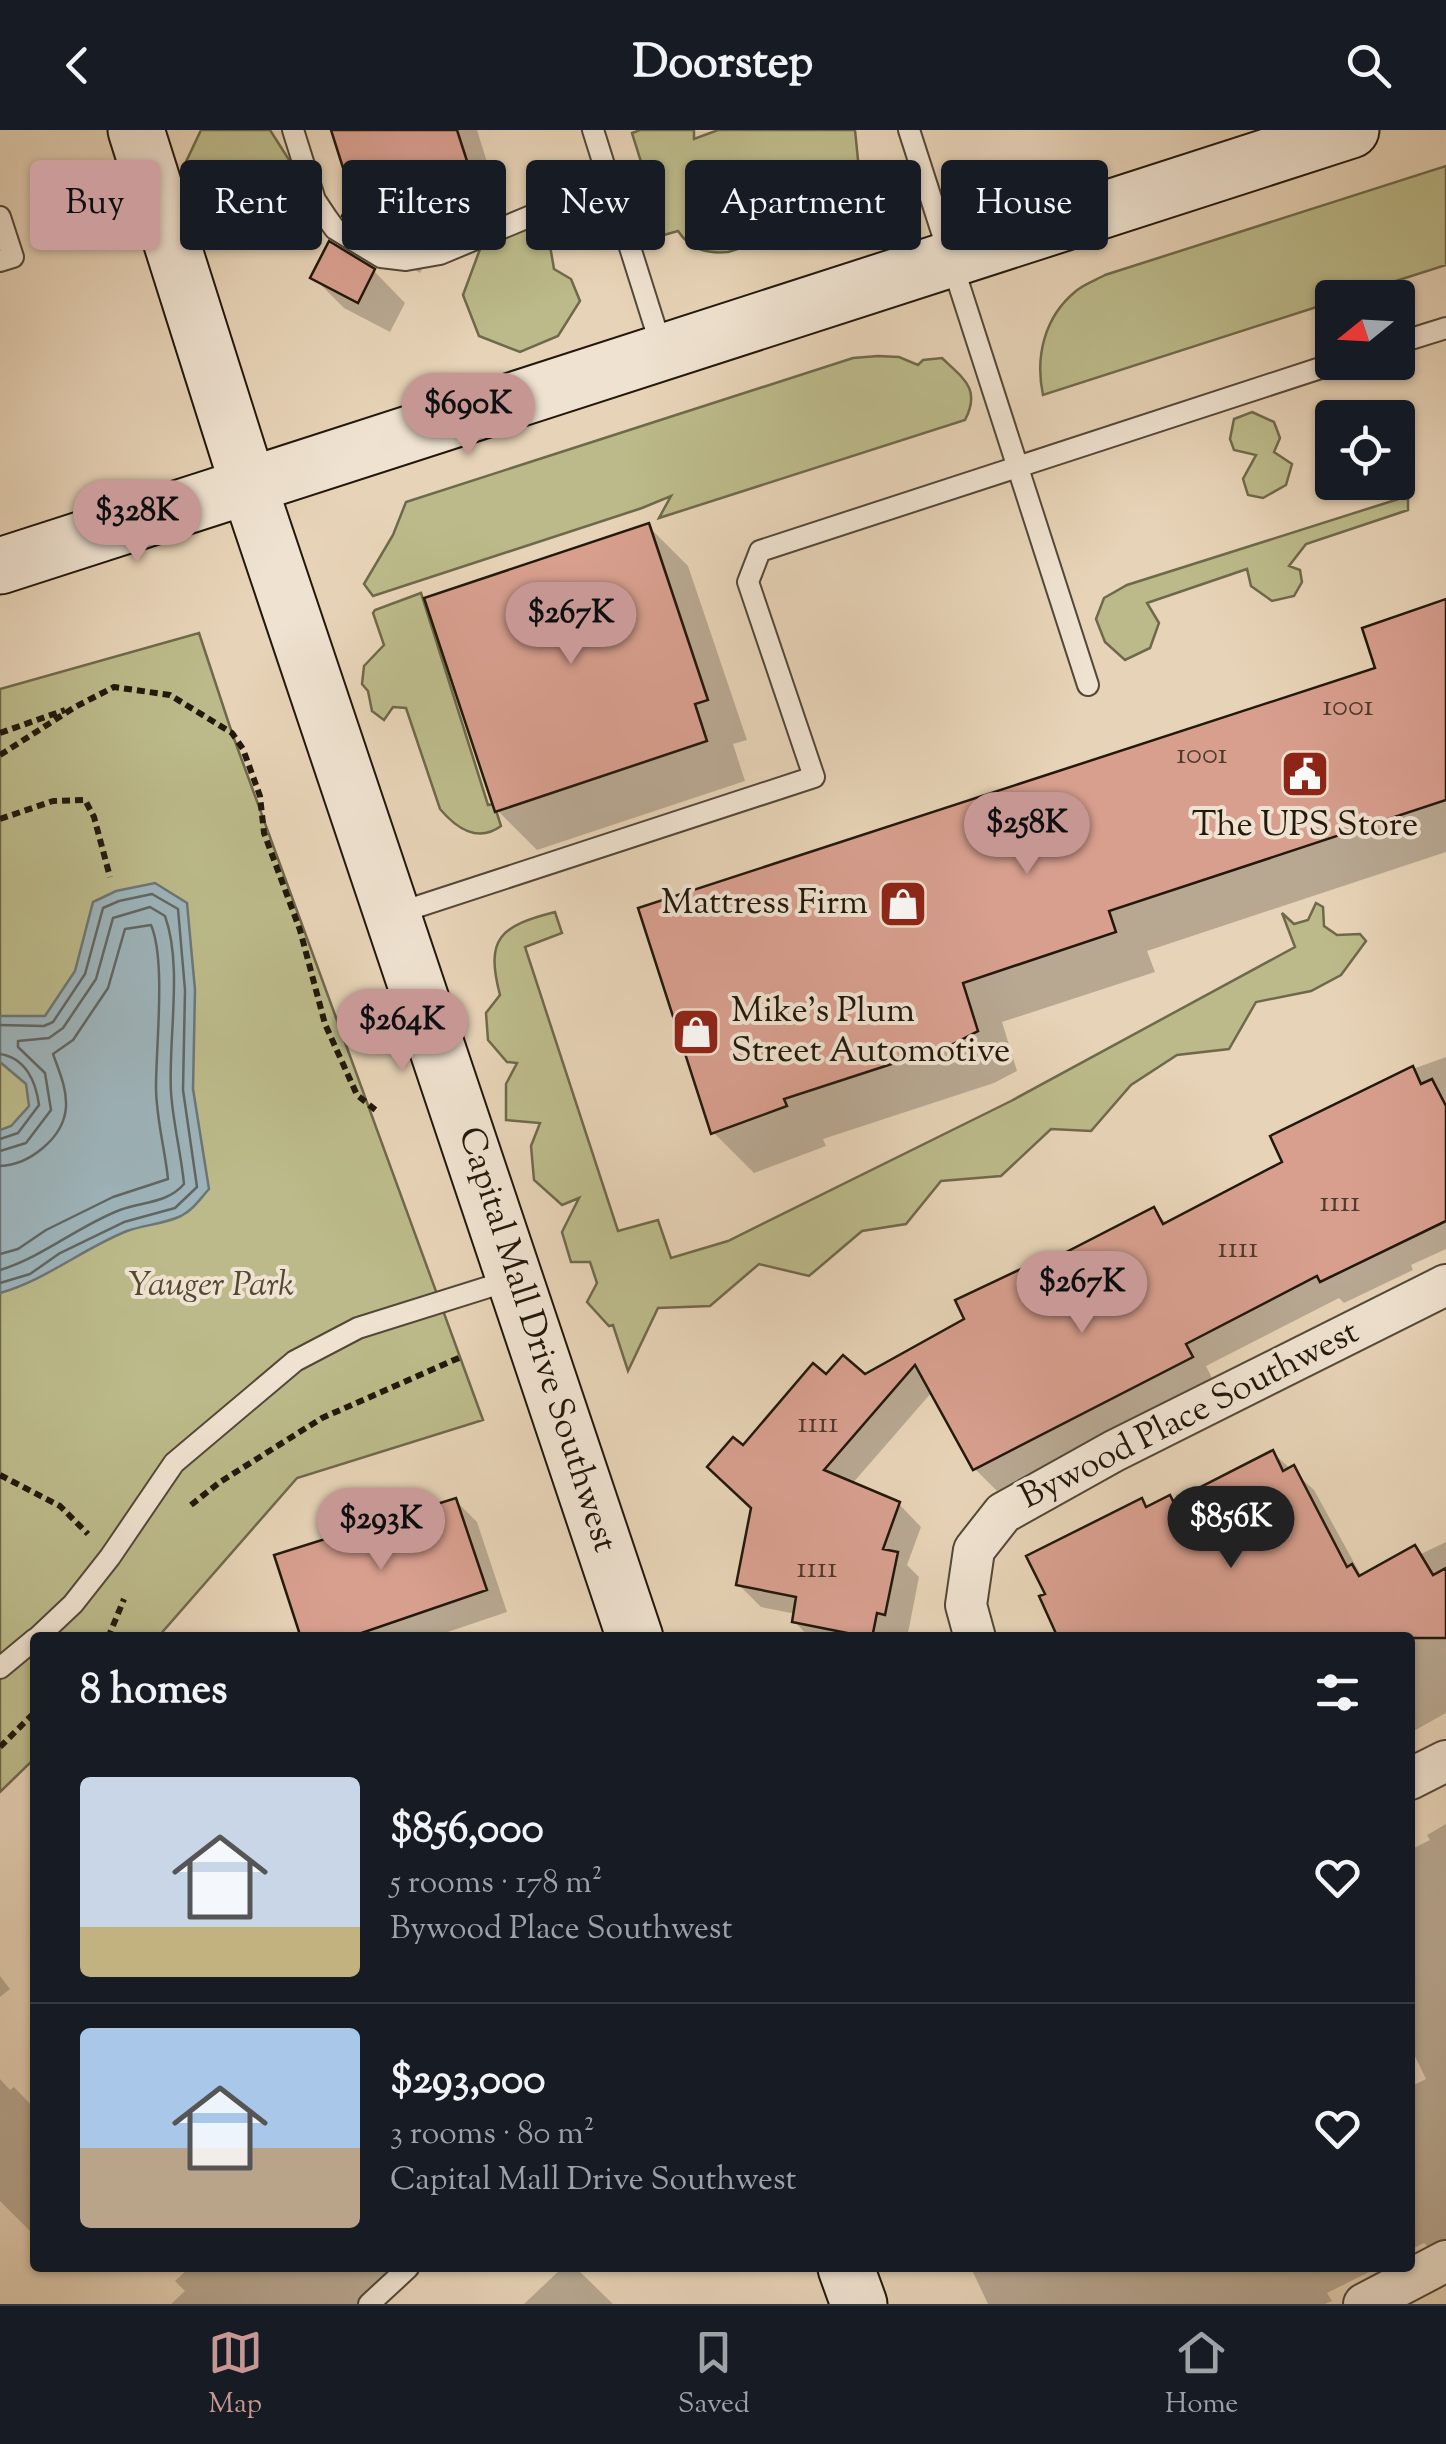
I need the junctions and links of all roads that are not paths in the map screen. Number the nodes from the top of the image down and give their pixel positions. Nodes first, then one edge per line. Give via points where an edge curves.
1 (136, 130) edge
2 (294, 130) edge
3 (593, 130) edge
4 (910, 130) edge
5 (1351, 130) edge
6 (0, 217) edge
7 (526, 219) edge
8 (951, 259) junction
9 (0, 261) edge
10 (1446, 328) edge
11 (1415, 338) edge
12 (662, 351) junction
13 (1315, 370) edge
14 (1018, 467) junction
15 (248, 484) junction
16 (0, 566) edge
17 (1088, 685) dead end
18 (393, 915) junction
19 (516, 1279) junction
20 (1446, 1285) edge
21 (43, 1632) edge
22 (633, 1632) edge
23 (973, 1632) edge
24 (30, 1643) edge
25 (0, 1668) edge
26 (1446, 1761) edge
27 (1415, 1776) edge
28 (1446, 2261) edge
29 (404, 2272) edge
30 (847, 2272) edge
31 (369, 2304) edge
32 (858, 2304) edge
33 (1364, 2304) edge

1 - 15 street, Capital Mall Drive Southwest
2 - 7 lane via 326,218 381,257 440,254
3 - 12 lane
4 - 8 lane
5 - 8 street
6 - 9 lane via 12,257
8 - 12 street
8 - 14 lane
10 - 11 lane
12 - 15 street
13 - 14 lane
14 - 17 lane
14 - 18 lane via 760,551 748,582 814,777
15 - 16 street
15 - 18 street, Capital Mall Drive Southwest
18 - 19 street, Capital Mall Drive Southwest
19 - 21 lane via 358,1328 296,1362 174,1464 110,1557
19 - 22 street, Capital Mall Drive Southwest
20 - 23 street, Bywood Place Southwest via 1003,1513 974,1550 966,1606
24 - 25 lane
26 - 27 street
28 - 33 street
29 - 31 lane
30 - 32 street

